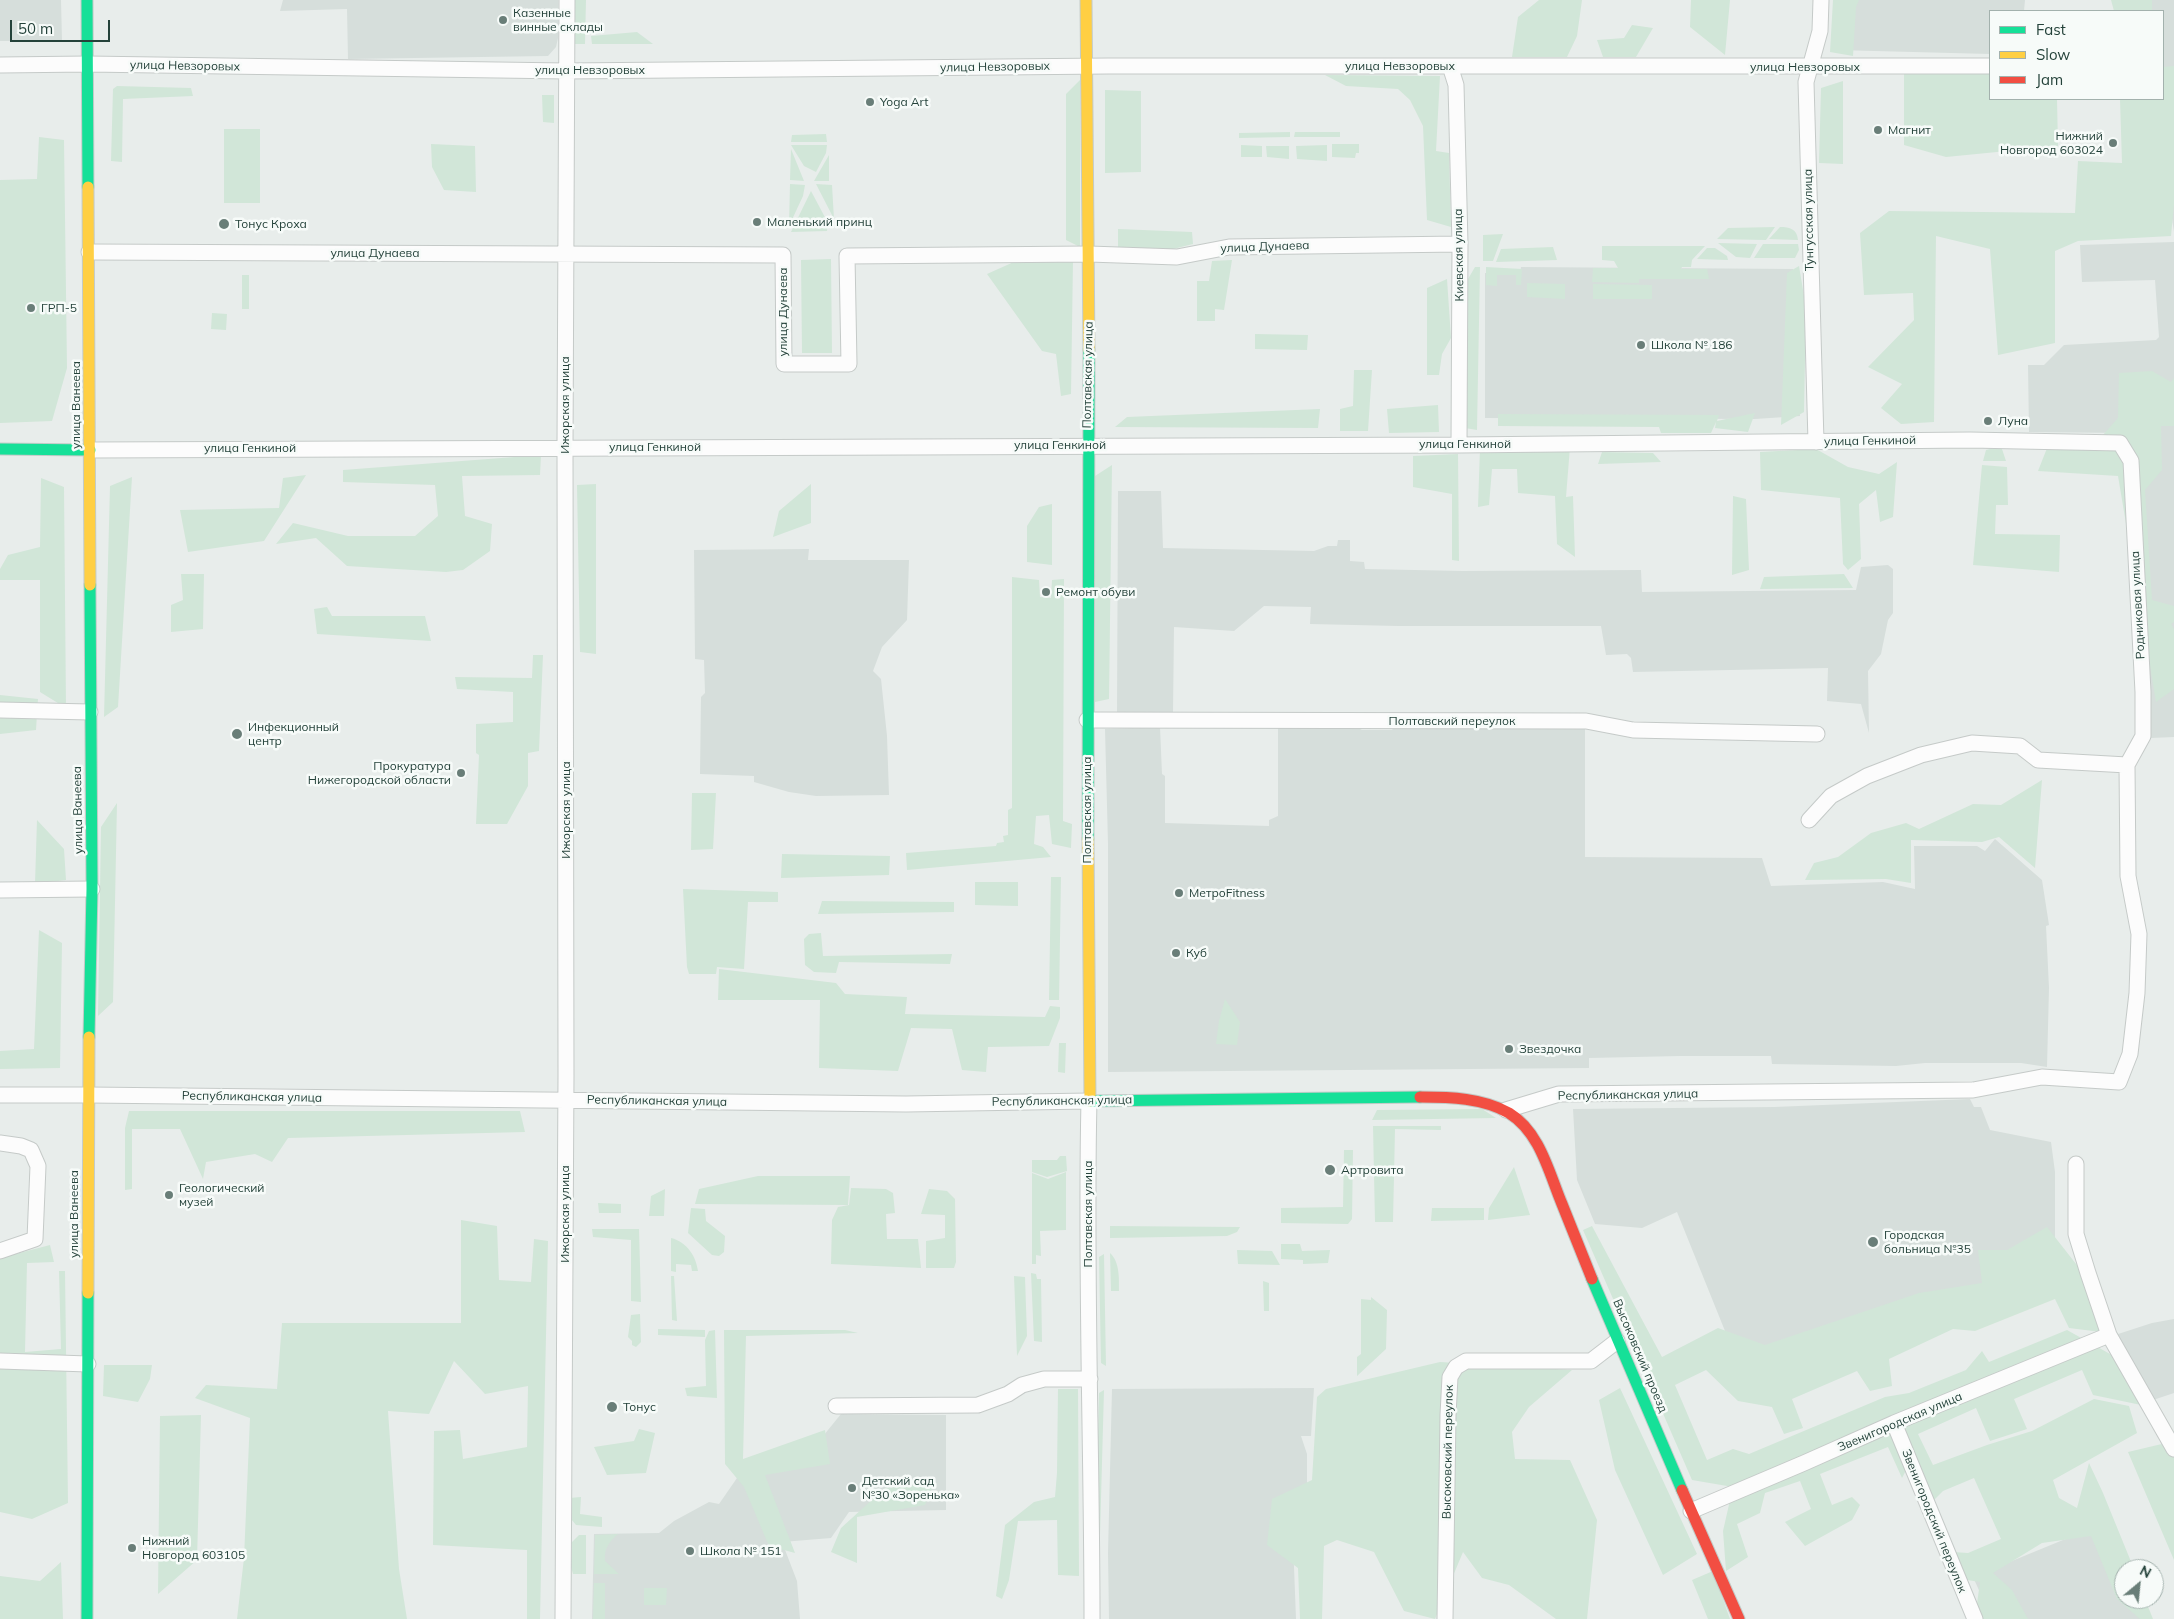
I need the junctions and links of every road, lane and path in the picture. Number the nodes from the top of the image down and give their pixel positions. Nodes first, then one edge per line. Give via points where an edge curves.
1 (87, 0) edge
2 (567, 0) edge
3 (1086, 0) edge
4 (1821, 0) edge
5 (88, 64) junction
6 (0, 66) edge
7 (1086, 66) junction
8 (1450, 66) junction
9 (1989, 66) edge
10 (1810, 67) junction
11 (566, 71) junction
12 (1460, 244) junction
13 (89, 252) junction
14 (566, 254) junction
15 (1089, 254) junction
16 (1816, 442) junction
17 (1087, 444) junction
18 (2120, 444) joint
19 (1459, 445) junction
20 (565, 448) junction
21 (0, 449) edge
22 (90, 450) junction
23 (0, 710) edge
24 (90, 712) junction
25 (1087, 720) junction
26 (1817, 734) dead end
27 (2128, 765) junction
28 (1809, 820) dead end
29 (92, 889) junction
30 (0, 890) edge
31 (2119, 1082) joint
32 (89, 1094) junction
33 (0, 1096) edge
34 (566, 1101) junction
35 (1089, 1101) junction
36 (1506, 1110) junction
37 (0, 1144) edge
38 (2076, 1164) dead end
39 (0, 1251) edge
40 (2109, 1335) junction
41 (1617, 1342) junction
42 (0, 1361) edge
43 (88, 1364) junction
44 (1090, 1379) junction
45 (836, 1406) dead end
46 (1894, 1423) junction
47 (2174, 1449) edge
48 (1691, 1511) junction
49 (87, 1619) edge
50 (563, 1619) edge
51 (1092, 1619) edge
52 (1445, 1619) edge
53 (1740, 1619) edge
54 (1975, 1619) edge

1 - 5 street, улица Ванеева
2 - 11 street, Ижорская улица
3 - 7 street, Полтавская улица
4 - 10 street, Тунгусская улица via 1820,31
5 - 6 street, улица Невзоровых
5 - 11 street, улица Невзоровых
5 - 13 street, улица Ванеева
7 - 8 street, улица Невзоровых
7 - 11 street, улица Невзоровых
7 - 15 street, Полтавская улица
8 - 10 street, улица Невзоровых
8 - 12 street, Киевская улица via 1456,85
9 - 10 street, улица Невзоровых
10 - 16 street, Тунгусская улица via 1806,92
11 - 14 street, Ижорская улица
12 - 15 street, улица Дунаева via 1229,247 1177,257
12 - 19 street, Киевская улица
13 - 14 street, улица Дунаева
13 - 22 street, улица Ванеева
14 - 15 street, улица Дунаева via 783,255 784,364 849,364 847,256
14 - 20 street, Ижорская улица
15 - 17 street, Полтавская улица
16 - 18 street, улица Генкиной via 1970,440
16 - 19 street, улица Генкиной
17 - 19 street, улица Генкиной
17 - 20 street, улица Генкиной
17 - 25 street, Полтавская улица
18 - 27 street, Родниковая улица via 2131,461 2143,692 2143,736
20 - 22 street, улица Генкиной
20 - 34 street, Ижорская улица
21 - 22 street, улица Генкиной
22 - 24 street, улица Ванеева
23 - 24 street
24 - 29 street, улица Ванеева
25 - 26 street, Полтавский переулок via 1586,721 1633,730
25 - 35 street, Полтавская улица
27 - 28 street via 2038,760 2020,746 1972,742 1921,755 1867,776 1831,796
27 - 31 street, Родниковая улица via 2128,876 2140,934 2130,1054
29 - 30 street
29 - 32 street, улица Ванеева
31 - 36 street, Республиканская улица via 2042,1077 1973,1090 1559,1094
32 - 33 street, Республиканская улица
32 - 34 street, Республиканская улица
32 - 43 street, улица Ванеева
34 - 35 street, Республиканская улица via 906,1104
34 - 50 street, Ижорская улица
35 - 36 street, Республиканская улица via 1446,1097 1479,1101
35 - 44 street, Полтавская улица via 1086,1206
36 - 41 street, Высоковский проезд via 1531,1132 1538,1146
37 - 39 street via 31,1150 38,1166 35,1239
38 - 40 street via 2076,1234
40 - 46 street, Звенигородская улица
40 - 47 street
41 - 48 street, Высоковский проезд
41 - 52 street, Высоковский переулок via 1591,1361 1466,1361 1456,1367 1450,1377 1448,1415
42 - 43 street
43 - 49 street, улица Ванеева
44 - 45 street via 1044,1379 978,1405
44 - 51 street, Полтавская улица
46 - 48 street, Звенигородская улица
46 - 54 street, Звенигородский переулок
48 - 53 street, Высоковский проезд

